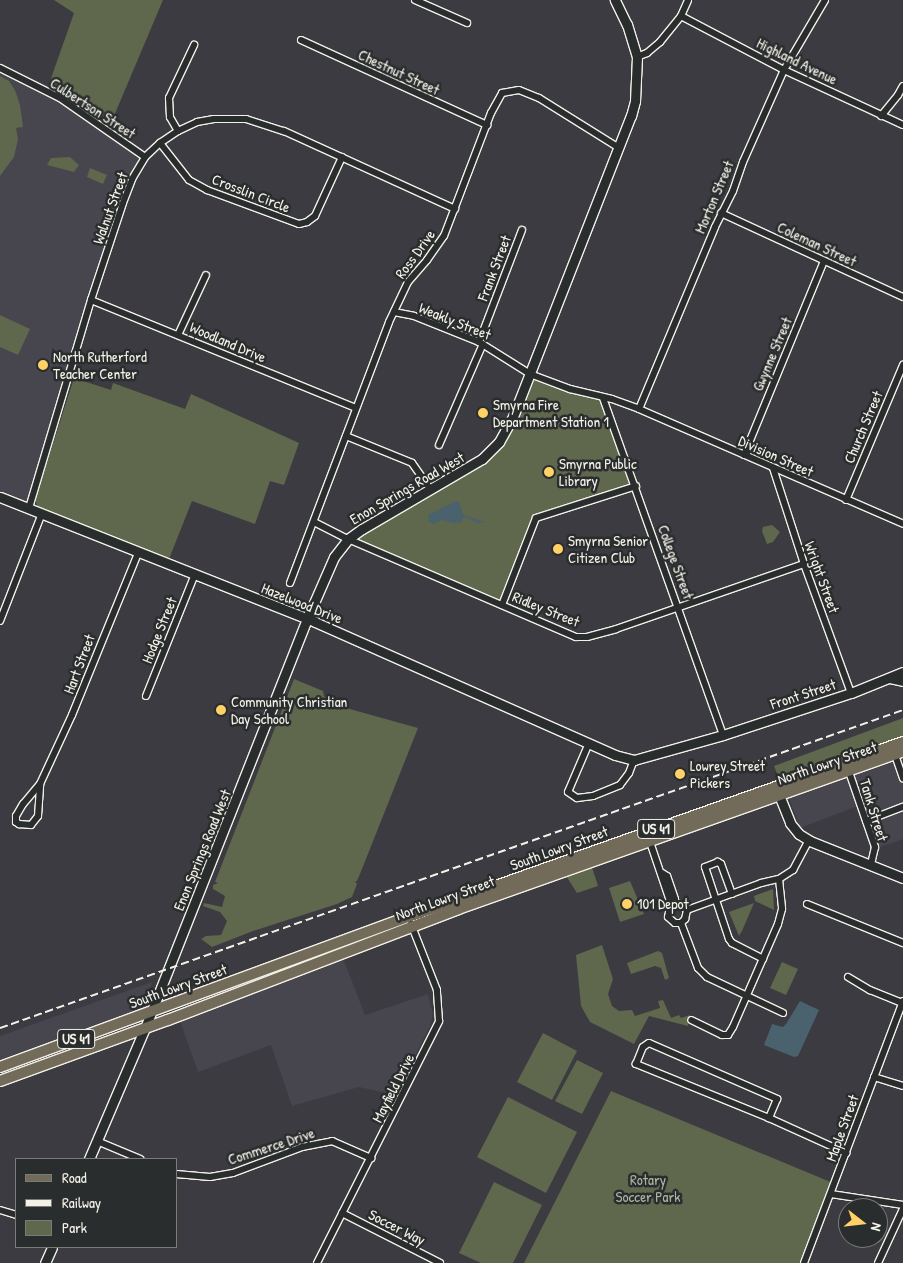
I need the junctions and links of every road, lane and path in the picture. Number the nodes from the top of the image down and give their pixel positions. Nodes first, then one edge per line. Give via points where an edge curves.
1 (415, 0) edge
2 (615, 0) edge
3 (688, 0) edge
4 (825, 0) edge
5 (681, 16) junction
6 (467, 24) dead end
7 (301, 40) dead end
8 (194, 45) dead end
9 (637, 57) junction
10 (0, 68) edge
11 (784, 70) junction
12 (903, 86) edge
13 (881, 116) junction
14 (903, 125) edge
15 (486, 126) junction
16 (178, 131) junction
17 (160, 143) junction
18 (619, 148) junction
19 (145, 157) junction
20 (342, 157) junction
21 (455, 209) junction
22 (721, 213) junction
23 (522, 230) dead end
24 (824, 261) junction
25 (206, 275) dead end
26 (903, 297) edge
27 (91, 300) junction
28 (394, 312) junction
29 (178, 335) junction
30 (481, 343) junction
31 (903, 365) edge
32 (530, 374) junction
33 (603, 398) junction
34 (356, 408) junction
35 (639, 409) junction
36 (346, 436) junction
37 (440, 445) dead end
38 (744, 455) junction
39 (773, 468) junction
40 (636, 486) junction
41 (431, 490) junction
42 (0, 497) edge
43 (846, 500) junction
44 (29, 508) junction
45 (42, 513) junction
46 (314, 522) junction
47 (903, 522) edge
48 (348, 539) junction
49 (139, 551) junction
50 (804, 564) junction
51 (195, 574) junction
52 (290, 582) dead end
53 (502, 605) junction
54 (679, 607) junction
55 (2, 608) edge
56 (307, 619) junction
57 (0, 621) edge
58 (903, 672) edge
59 (890, 678) junction
60 (903, 681) edge
61 (851, 693) junction
62 (146, 696) dead end
63 (723, 735) junction
64 (903, 742) edge
65 (589, 743) junction
66 (897, 751) edge
67 (634, 760) junction
68 (848, 767) junction
69 (903, 778) edge
70 (40, 784) junction
71 (778, 791) junction
72 (903, 807) edge
73 (866, 821) junction
74 (648, 837) junction
75 (809, 840) junction
76 (871, 865) junction
77 (779, 878) junction
78 (903, 878) edge
79 (732, 894) junction
80 (716, 900) junction
81 (673, 903) junction
82 (807, 904) dead end
83 (687, 910) junction
84 (410, 921) junction
85 (681, 923) junction
86 (903, 943) edge
87 (763, 959) junction
88 (848, 977) dead end
89 (746, 996) junction
90 (902, 1005) edge
91 (152, 1011) junction
92 (783, 1013) dead end
93 (691, 1020) dead end
94 (145, 1028) junction
95 (29, 1056) junction
96 (0, 1067) edge
97 (30, 1071) junction
98 (874, 1077) junction
99 (0, 1081) edge
100 (903, 1086) edge
101 (769, 1118) junction
102 (98, 1142) junction
103 (846, 1153) junction
104 (90, 1158) edge
105 (138, 1158) edge
106 (371, 1158) junction
107 (178, 1174) edge
108 (831, 1194) junction
109 (903, 1207) edge
110 (0, 1210) edge
111 (342, 1213) junction
112 (15, 1215) edge
113 (52, 1248) edge
114 (45, 1263) edge
115 (317, 1263) edge
116 (440, 1263) edge
117 (804, 1263) edge
118 (878, 1263) edge

1 - 6 street
2 - 9 street, Enon Springs Road West
3 - 5 street
4 - 11 street, Morton Street
5 - 9 street via 660,42
5 - 11 street, Highland Avenue
7 - 15 street, Chestnut Street
8 - 16 street via 169,98 170,117
9 - 18 street, Enon Springs Road West via 635,101
10 - 19 street, Culbertson Street via 60,98
11 - 13 street, Highland Avenue
11 - 22 street, Morton Street
12 - 13 street
13 - 14 street, Highland Avenue
15 - 18 street, Ross Drive via 502,94 519,90 548,103
15 - 21 street, Ross Drive
16 - 17 street, Walnut Street
16 - 20 street, Walnut Street via 197,122 214,119 246,119 284,131
17 - 19 street, Walnut Street
17 - 20 street, Crosslin Circle via 189,180 201,187 299,224 315,216
18 - 32 street, Enon Springs Road West
19 - 27 street, Walnut Street via 132,179
20 - 21 street, Walnut Street
21 - 28 street, Ross Drive via 438,246 408,282
22 - 24 street, Coleman Street
22 - 35 street, Morton Street
23 - 30 street, Frank Street
24 - 26 street, Coleman Street
24 - 38 street, Gwynne Street
25 - 29 street
27 - 29 street, Woodland Drive
27 - 44 street, Walnut Street
28 - 30 street, Weakly Street via 414,316
28 - 34 street, Ross Drive
29 - 34 street, Woodland Drive
30 - 32 street, Weakly Street
30 - 37 street, Frank Street
31 - 43 street, Church Street
32 - 33 street
32 - 41 street, Enon Springs Road West via 509,427 494,448 476,464
33 - 35 street
33 - 40 street, College Street
34 - 36 street, Ross Drive
35 - 38 street, Division Street
36 - 41 street via 412,463
36 - 46 street, Ross Drive
38 - 39 street, Division Street
39 - 43 street, Division Street
39 - 50 street, Wright Street
40 - 53 street via 535,520
40 - 54 street, College Street
41 - 48 street, Enon Springs Road West
42 - 44 street, Hazelwood Drive
43 - 47 street, Division Street
44 - 45 street, Hazelwood Drive
45 - 49 street, Hazelwood Drive
45 - 55 street
46 - 48 street, Ridley Street
46 - 52 street, Ross Drive
48 - 53 street, Ridley Street
48 - 56 street, Enon Springs Road West via 334,558
49 - 51 street, Hazelwood Drive
49 - 70 street, Hart Street
50 - 54 street, Ridley Street
50 - 61 street, Wright Street
51 - 56 street, Hazelwood Drive
51 - 62 street, Hodge Street
53 - 54 street, Ridley Street via 566,634 582,637
54 - 63 street, College Street
55 - 57 street
56 - 65 street, Hazelwood Drive
56 - 91 street, Enon Springs Road West
58 - 59 street, Front Street
59 - 60 street
59 - 61 street, Front Street
61 - 63 street, Front Street
63 - 67 street
64 - 66 main road, South Lowry Street / US 41
65 - 67 street, Hazelwood Drive
65 - 67 street via 568,792 577,798 620,785
66 - 68 main road, South Lowry Street / US 41
66 - 69 street
68 - 71 main road, South Lowry Street / US 41
68 - 73 street, Tank Street
70 - 70 street, Hart Street via 36,820 31,825 16,822 22,804
71 - 74 main road, South Lowry Street / US 41
71 - 75 street via 790,823
72 - 73 street
73 - 76 street, Tank Street via 875,847
74 - 81 street
74 - 84 main road, South Lowry Street / US 41
75 - 76 street
75 - 77 street via 793,870
76 - 78 street
77 - 79 street
77 - 87 street via 782,909
79 - 80 street
79 - 80 street via 718,862 705,869
80 - 83 street
80 - 87 street via 732,943
81 - 83 street
81 - 85 street via 668,917 675,923
82 - 86 street
83 - 85 street
84 - 91 main road, South Lowry Street / US 41
84 - 94 main road, North Lowry Street / US 41
84 - 106 street, Mayfield Drive via 437,990 440,1021
85 - 89 street via 698,968 707,977
87 - 89 street
88 - 90 street
89 - 92 street
89 - 93 street via 728,1034 722,1035
90 - 98 street, Maple Street
91 - 94 street, Enon Springs Road West
91 - 95 main road, South Lowry Street / US 41
94 - 97 main road, North Lowry Street / US 41
94 - 102 street, Enon Springs Road West
95 - 96 main road, South Lowry Street / US 41
95 - 97 main road
97 - 99 main road, North Lowry Street / US 41
98 - 100 street
98 - 103 street, Maple Street
101 - 101 street via 636,1064 643,1047 649,1043 777,1098
101 - 103 street
102 - 104 street, Enon Springs Road West
102 - 105 street
103 - 108 street, Maple Street
106 - 107 street, Commerce Drive via 332,1141 302,1147 233,1173 210,1177
106 - 111 street, Mayfield Drive
108 - 109 street
108 - 117 street, Maple Street
109 - 118 street
110 - 112 street
111 - 115 street, Mayfield Drive
111 - 116 street, Soccer Way
113 - 114 street

